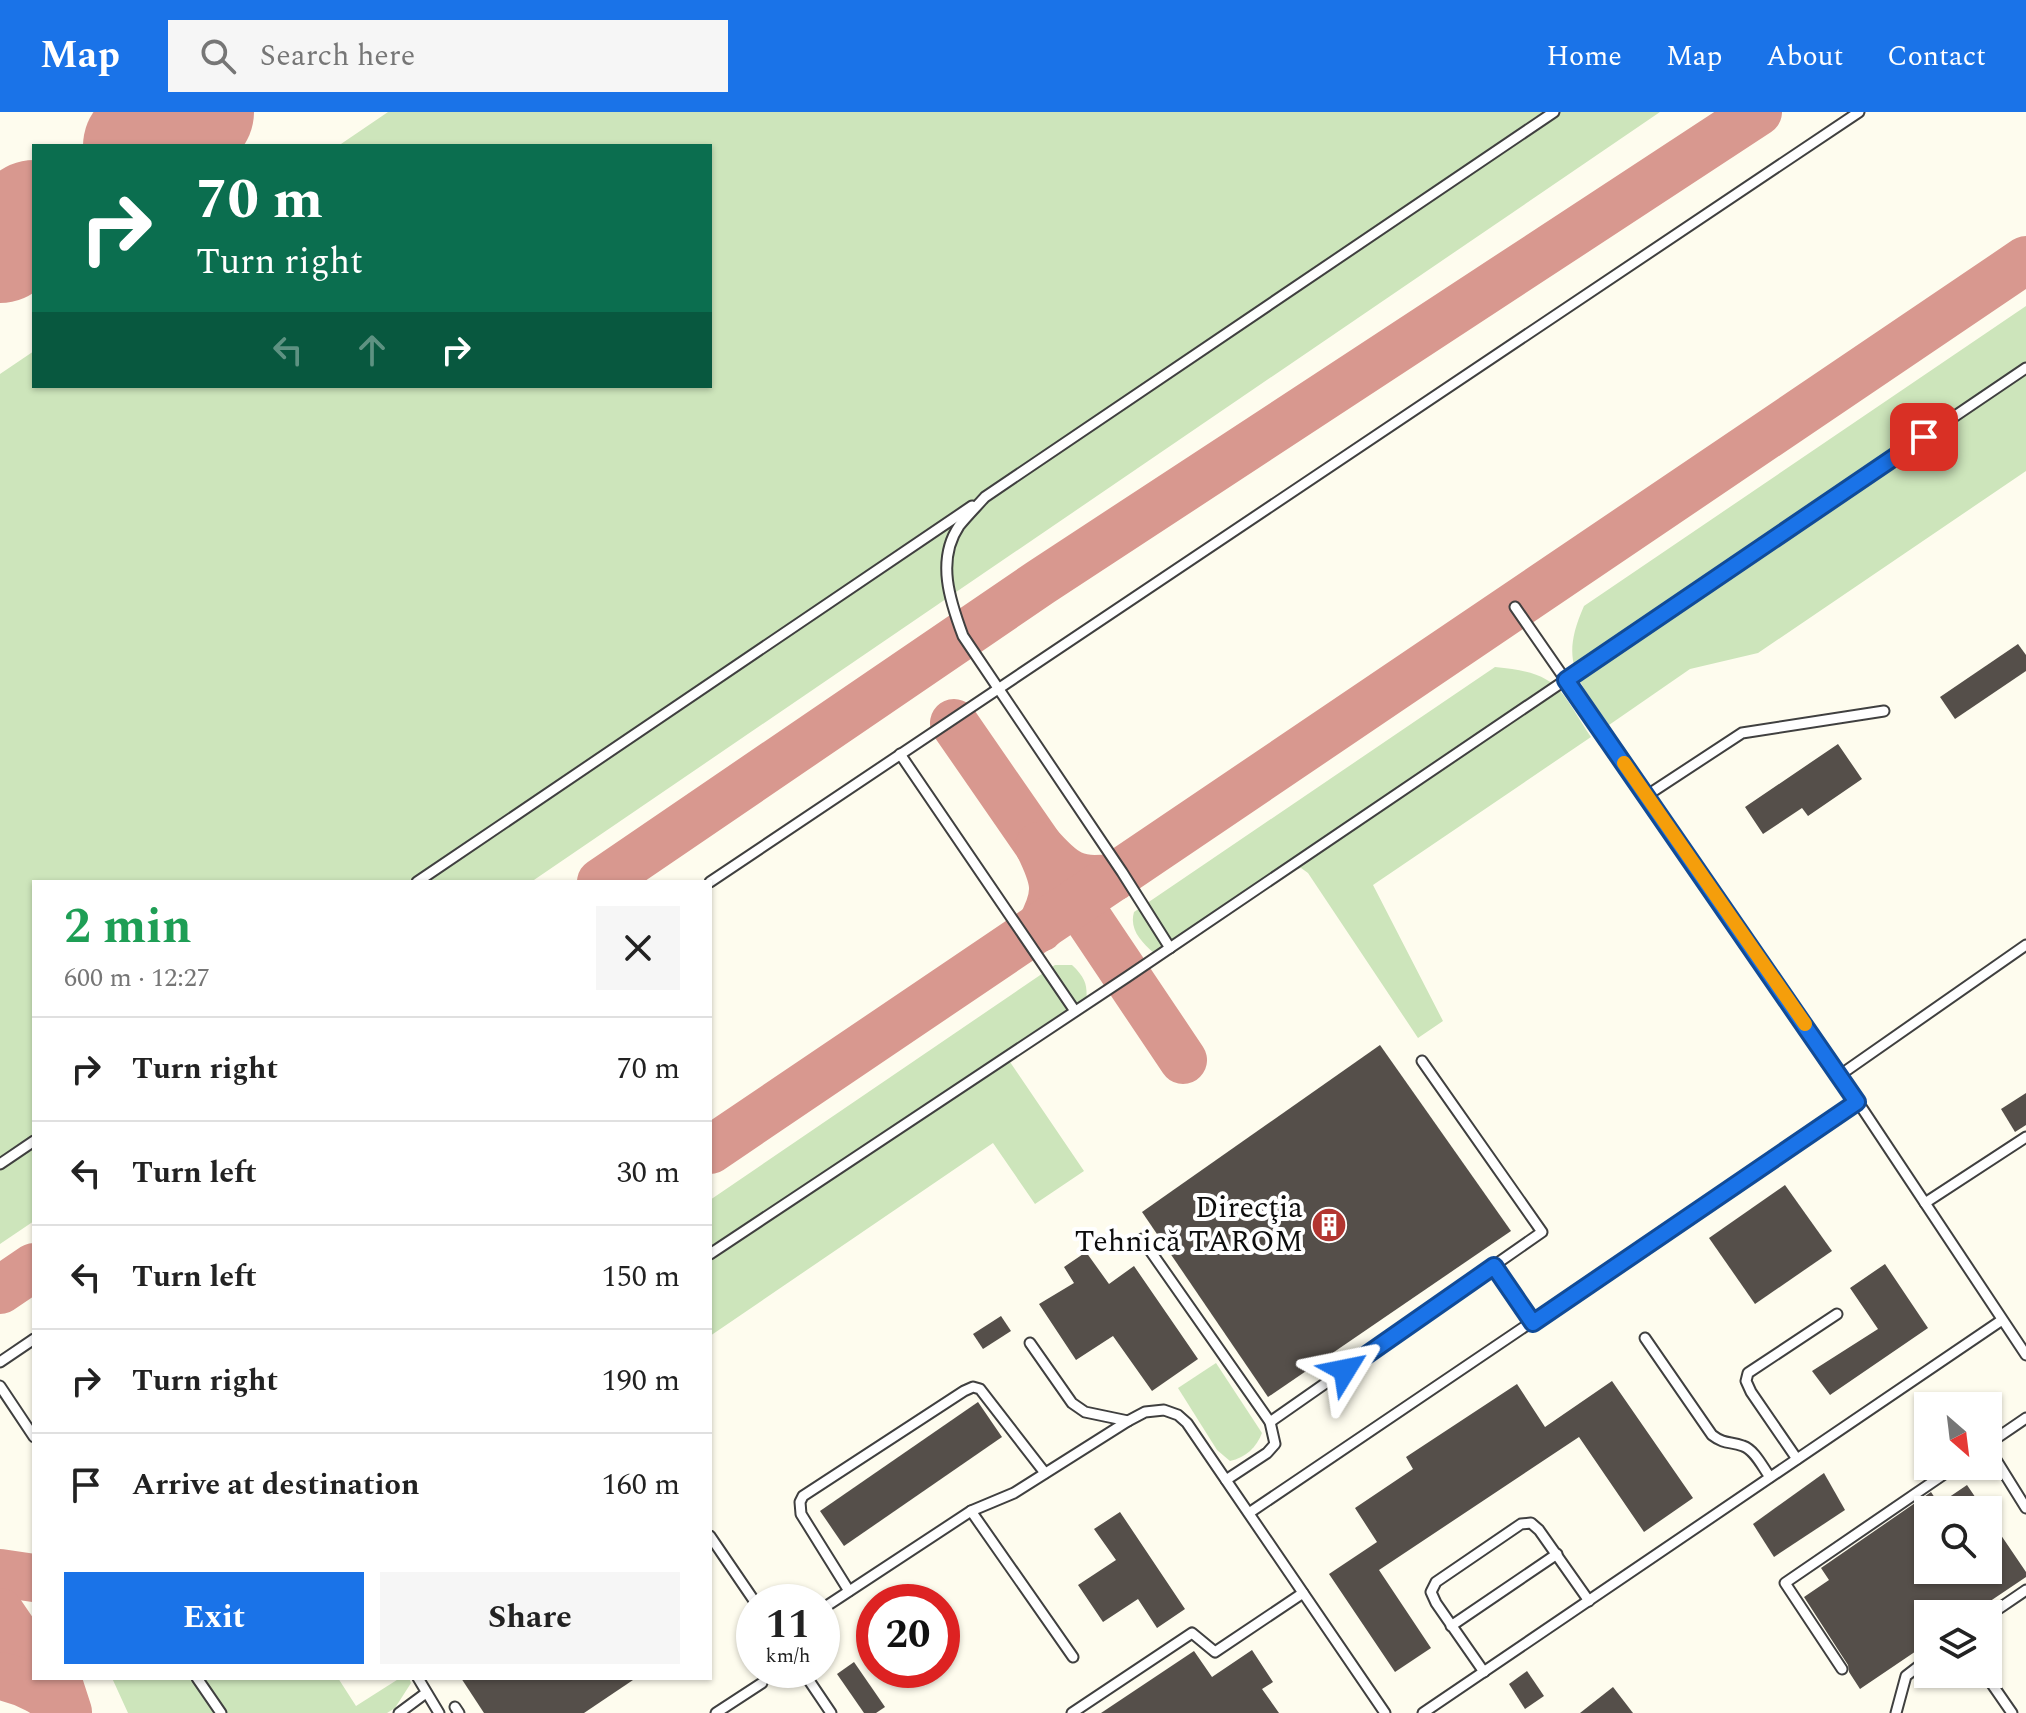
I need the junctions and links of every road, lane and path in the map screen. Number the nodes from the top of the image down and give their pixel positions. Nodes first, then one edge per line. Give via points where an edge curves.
1 (1554, 112) edge
2 (1859, 112) edge
3 (2026, 368) edge
4 (985, 497) junction
5 (1515, 607) dead end
6 (1566, 680) junction
7 (998, 688) junction
8 (1884, 711) dead end
9 (900, 754) junction
10 (1646, 796) junction
11 (420, 880) edge
12 (712, 881) edge
13 (2026, 945) edge
14 (1170, 948) junction
15 (1075, 1011) junction
16 (1422, 1061) dead end
17 (1840, 1075) junction
18 (1857, 1102) junction
19 (2026, 1137) edge
20 (32, 1142) edge
21 (0, 1164) edge
22 (1925, 1203) junction
23 (1142, 1239) dead end
24 (712, 1253) edge
25 (1494, 1266) junction
26 (1837, 1314) dead end
27 (2002, 1320) junction
28 (1533, 1323) junction
29 (1645, 1338) dead end
30 (32, 1340) edge
31 (1030, 1343) dead end
32 (2026, 1355) edge
33 (0, 1362) edge
34 (0, 1386) edge
35 (2026, 1418) edge
36 (1128, 1421) junction
37 (1270, 1422) junction
38 (32, 1434) edge
39 (2002, 1436) edge
40 (1797, 1459) junction
41 (2002, 1469) edge
42 (1045, 1473) junction
43 (1770, 1477) junction
44 (1226, 1480) junction
45 (1936, 1480) edge
46 (2026, 1508) edge
47 (971, 1511) junction
48 (1249, 1513) junction
49 (712, 1539) edge
50 (1557, 1554) junction
51 (743, 1584) edge
52 (2026, 1590) edge
53 (849, 1591) junction
54 (1303, 1593) junction
55 (840, 1597) edge
56 (1589, 1601) junction
57 (2002, 1606) edge
58 (1451, 1626) junction
59 (1073, 1657) dead end
60 (1842, 1669) dead end
61 (1914, 1670) edge
62 (1484, 1672) junction
63 (198, 1680) edge
64 (419, 1680) edge
65 (754, 1688) edge
66 (814, 1688) edge
67 (1995, 1688) edge
68 (426, 1693) junction
69 (221, 1713) edge
70 (399, 1713) edge
71 (439, 1713) edge
72 (716, 1713) edge
73 (831, 1713) edge
74 (1072, 1713) edge
75 (1385, 1713) edge
76 (1423, 1713) edge
77 (1896, 1713) edge
78 (2012, 1713) edge

1 - 4 lane
2 - 7 lane
3 - 6 lane
4 - 7 lane via 958,527 946,574 963,636
4 - 11 lane
5 - 6 lane
6 - 10 lane
6 - 14 lane
7 - 9 lane
7 - 14 lane
8 - 10 lane via 1742,733
9 - 12 lane
9 - 15 lane
10 - 17 lane
13 - 17 lane
14 - 15 lane
15 - 24 lane
16 - 25 lane via 1542,1232
17 - 18 lane
18 - 22 lane
18 - 28 lane
19 - 22 lane
20 - 21 lane
22 - 27 lane
23 - 37 lane
25 - 28 lane
25 - 37 lane
26 - 40 lane via 1748,1373 1751,1392
27 - 32 lane
27 - 40 lane
28 - 48 lane
29 - 43 lane via 1712,1435 1744,1446
30 - 33 lane
31 - 36 lane via 1072,1403 1085,1412
34 - 38 lane
35 - 39 lane
36 - 42 lane
36 - 44 lane via 1145,1412 1178,1415
37 - 44 lane via 1275,1444
40 - 43 lane
41 - 46 lane
42 - 47 lane
42 - 53 lane via 980,1389 964,1391 803,1496 801,1514
43 - 56 lane
44 - 48 lane
45 - 60 lane via 1785,1583
47 - 53 lane
47 - 59 lane
48 - 54 lane
49 - 51 lane
50 - 56 lane
50 - 58 lane
50 - 58 lane via 1531,1523 1521,1524 1436,1582 1431,1592
52 - 57 lane
53 - 55 lane
54 - 74 lane via 1215,1652 1192,1633
54 - 75 lane
56 - 62 lane
58 - 62 lane
61 - 77 lane via 1906,1676
62 - 76 lane
63 - 69 lane
64 - 68 lane
65 - 72 lane
66 - 73 lane
67 - 78 lane
68 - 70 lane
68 - 71 lane

